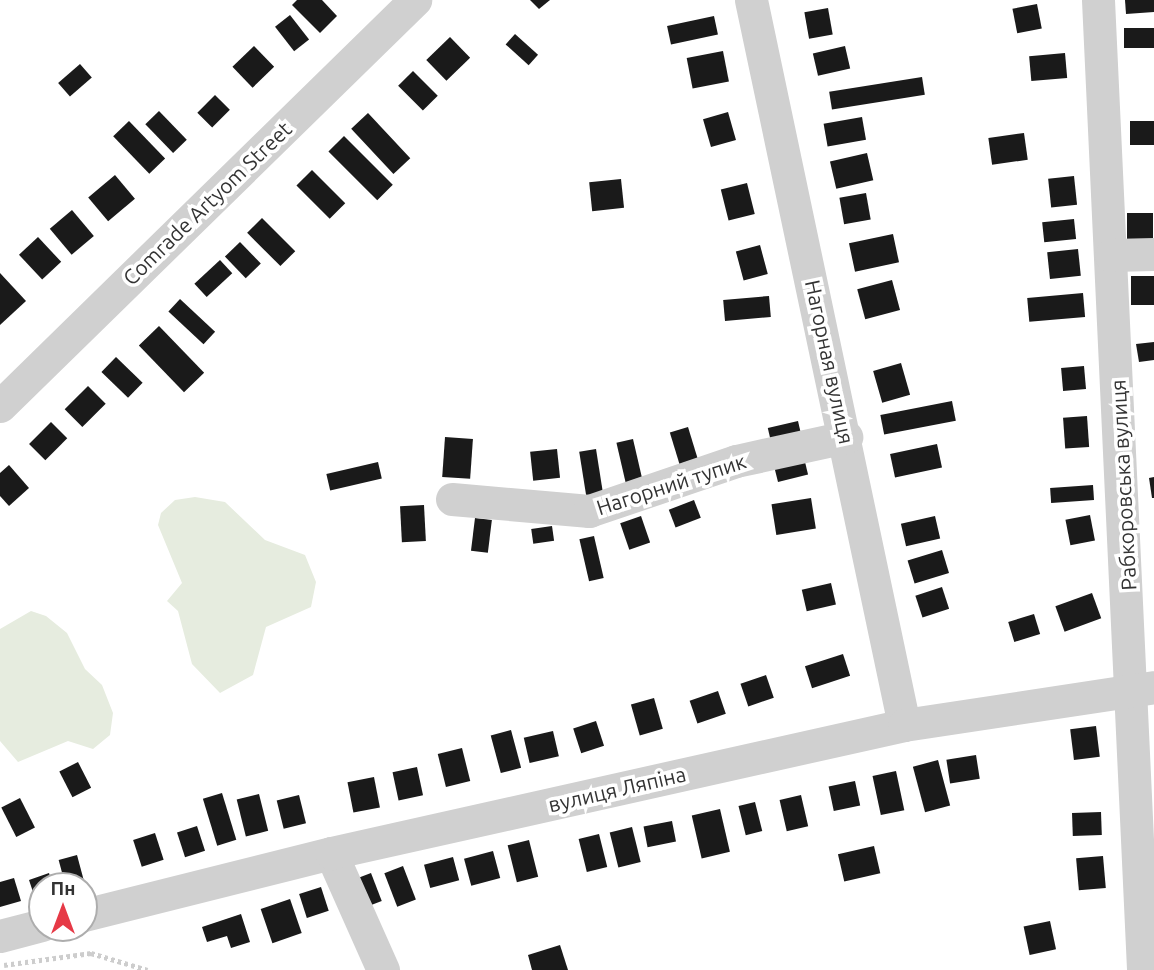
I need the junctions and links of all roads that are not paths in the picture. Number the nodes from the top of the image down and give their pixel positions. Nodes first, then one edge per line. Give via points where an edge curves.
1 (415, 0) edge
2 (751, 0) edge
3 (1098, 0) edge
4 (1154, 254) edge
5 (1111, 255) junction
6 (0, 407) edge
7 (846, 438) junction
8 (452, 499) dead end
9 (1143, 689) edge
10 (904, 725) junction
11 (331, 853) junction
12 (98, 911) edge
13 (28, 929) edge
14 (0, 936) edge
15 (383, 970) edge
16 (1143, 970) edge

1 - 6 street, Comrade Artyom Street
2 - 7 street, Нагорная вулиця
3 - 5 street, Рабкоровська вулиця
4 - 5 street
5 - 9 street, Рабкоровська вулиця
7 - 8 street, Нагорний тупик via 736,461 589,511
7 - 10 street, Нагорная вулиця
9 - 10 street, вулиця Ляпіна
9 - 16 street, Рабкоровська вулиця
10 - 11 street, вулиця Ляпіна
11 - 12 street, вулиця Ляпіна
11 - 15 street
13 - 14 street

